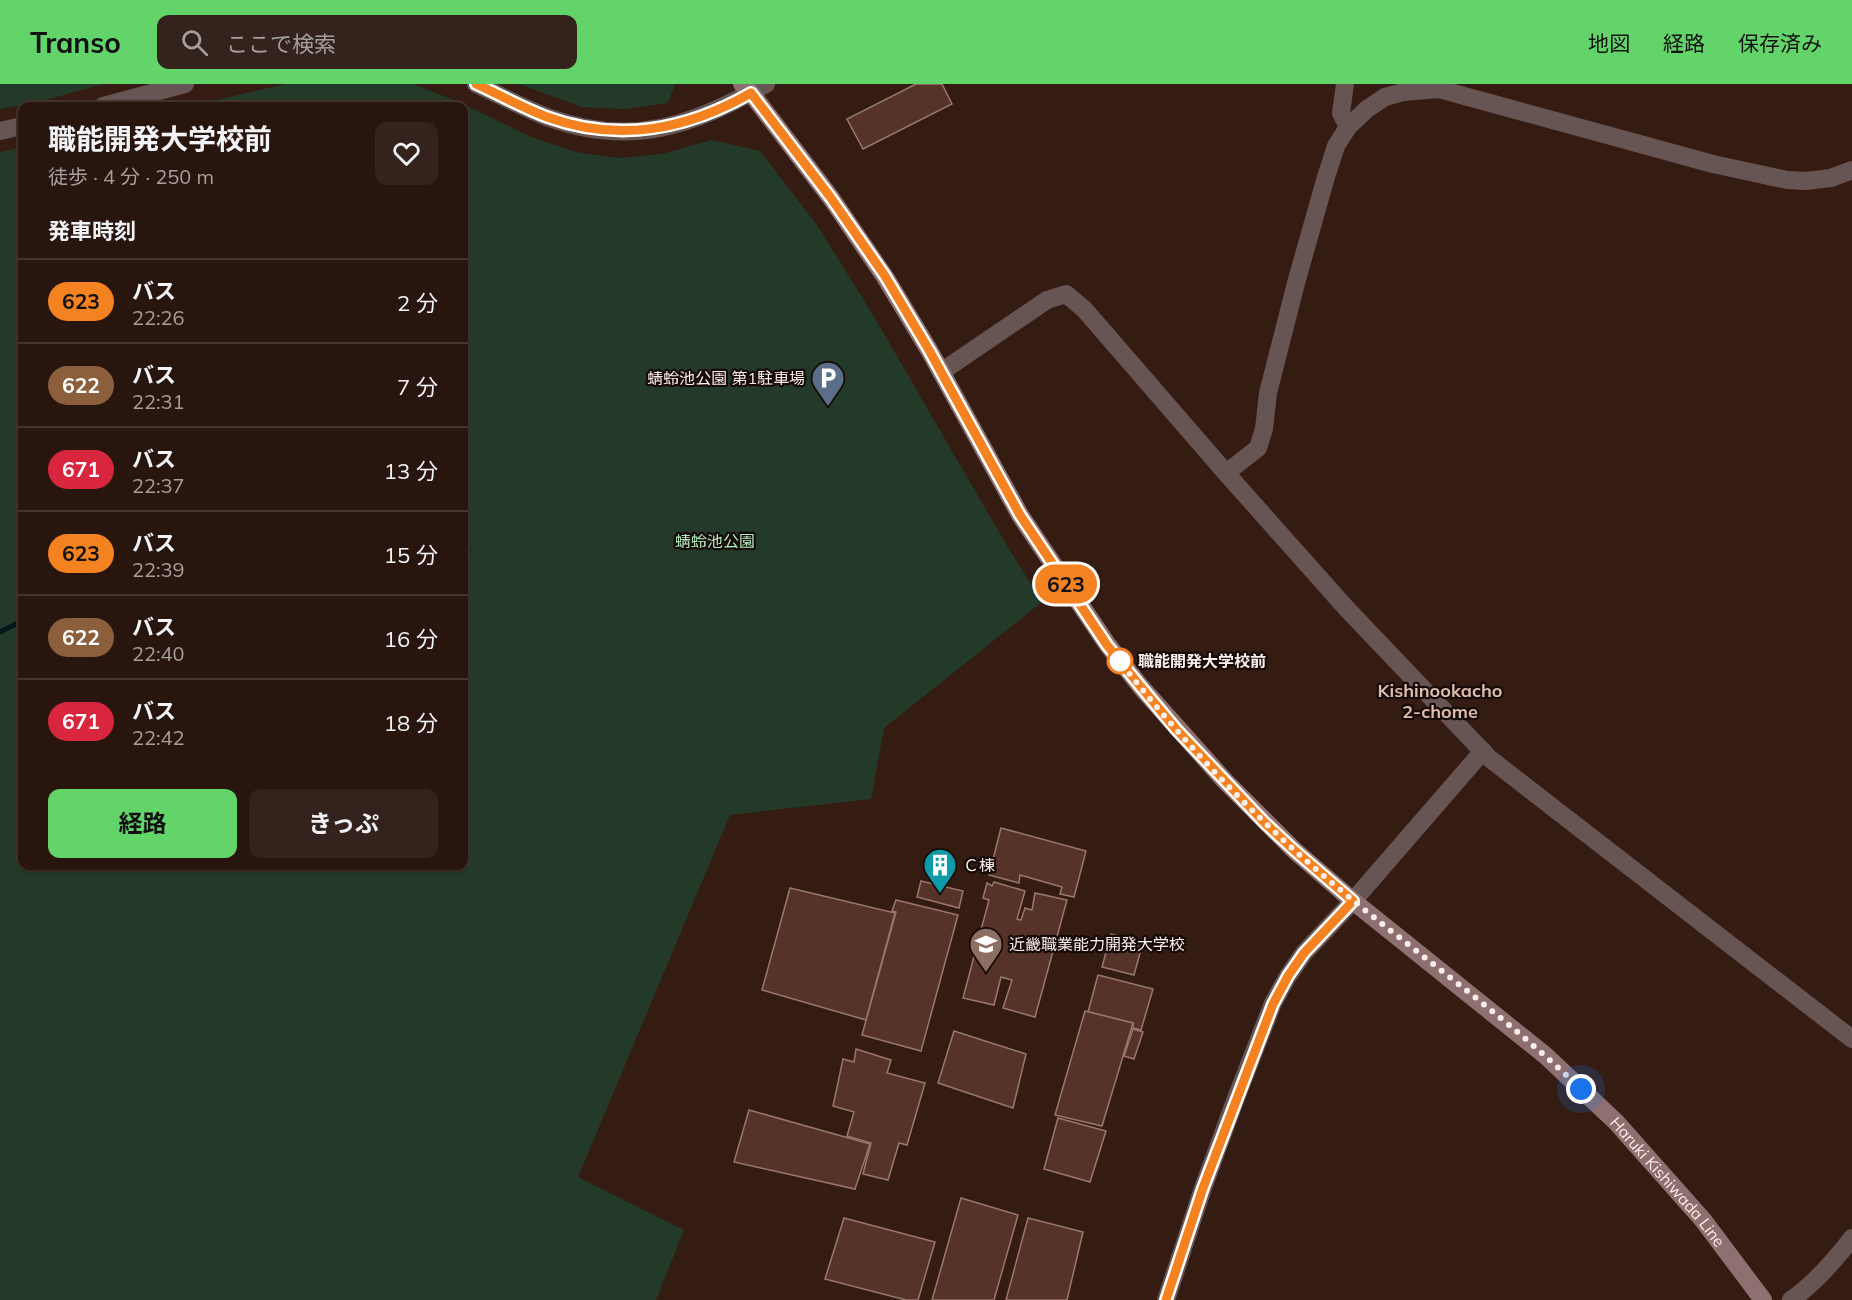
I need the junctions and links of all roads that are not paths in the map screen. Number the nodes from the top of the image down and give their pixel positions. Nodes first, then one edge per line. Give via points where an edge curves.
1 (185, 84) edge
2 (476, 84) edge
3 (1345, 84) edge
4 (753, 87) edge
5 (118, 102) edge
6 (18, 127) edge
7 (1348, 127) junction
8 (0, 131) edge
9 (1852, 170) edge
10 (941, 372) junction
11 (1226, 473) junction
12 (1483, 751) junction
13 (1353, 901) junction
14 (1852, 1039) edge
15 (1852, 1238) edge
16 (1167, 1300) edge
17 (1763, 1300) edge
18 (1791, 1300) edge

1 - 5 street
2 - 4 street via 550,118 614,132 679,124 730,104
3 - 7 street via 1341,113
4 - 10 main road, Haruki Kishiwada Line via 885,276
6 - 8 street
7 - 9 street via 1385,97 1439,89 1713,164 1787,180 1831,178
7 - 11 street via 1336,146 1326,177 1271,382 1258,448
10 - 11 street via 1047,300 1066,294 1084,309
10 - 13 main road, Haruki Kishiwada Line via 1020,515 1107,645 1176,729 1265,823
11 - 12 street via 1347,609
12 - 13 street
12 - 14 street
13 - 16 street via 1304,953 1273,1004 1203,1188
13 - 17 main road, Haruki Kishiwada Line via 1546,1056 1616,1122 1703,1220
15 - 18 street

